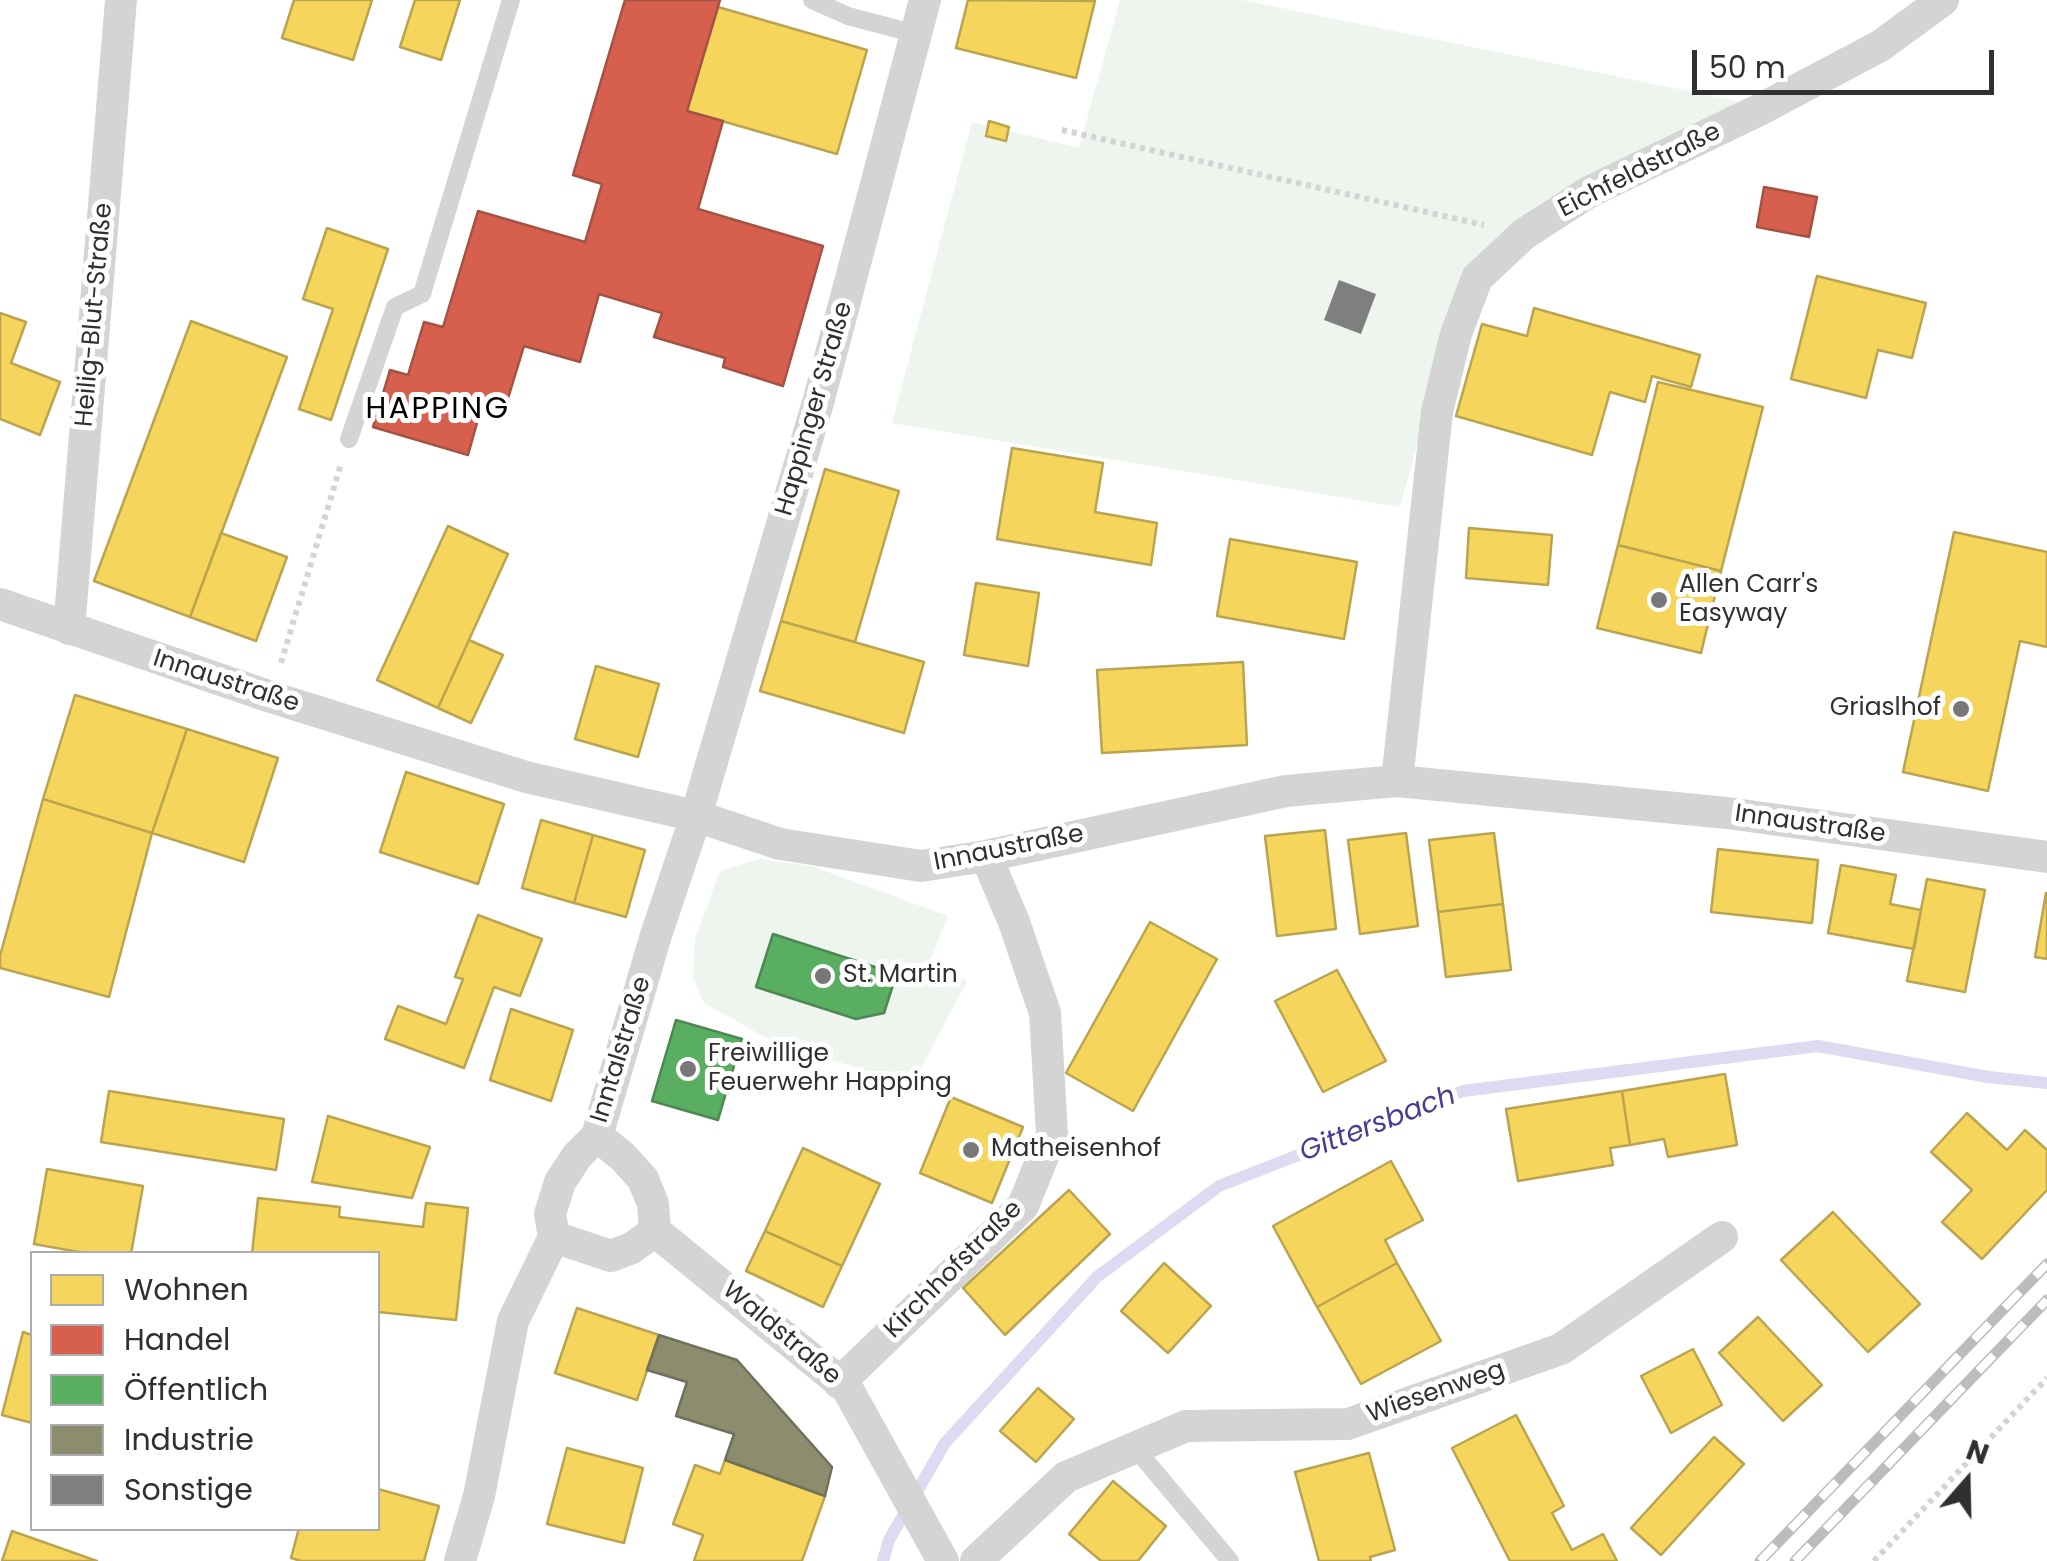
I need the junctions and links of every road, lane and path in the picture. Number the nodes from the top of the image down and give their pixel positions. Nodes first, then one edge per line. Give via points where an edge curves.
1 (121, 0) edge
2 (511, 0) edge
3 (812, 0) edge
4 (925, 0) edge
5 (1942, 0) edge
6 (916, 34) junction
7 (1062, 130) dead end
8 (1524, 234) junction
9 (348, 439) joint
10 (0, 604) edge
11 (69, 629) junction
12 (271, 697) junction
13 (1398, 782) junction
14 (696, 816) junction
15 (986, 856) junction
16 (2047, 857) edge
17 (596, 1136) junction
18 (655, 1232) junction
19 (554, 1237) junction
20 (1722, 1238) dead end
21 (2047, 1378) edge
22 (840, 1382) junction
23 (1134, 1448) junction
24 (460, 1561) edge
25 (943, 1561) edge
26 (976, 1561) edge
27 (1230, 1561) edge
28 (1874, 1561) edge

1 - 11 street, Heilig-Blut-Straße
2 - 9 lane via 422,294 395,307
3 - 6 lane
4 - 6 street, Happinger Straße
5 - 8 street, Eichfeldstraße via 1880,46 1589,192
6 - 14 street, Happinger Straße via 819,399
7 - 8 path
8 - 13 street, Eichfeldstraße via 1477,278 1437,412
9 - 12 path
10 - 11 street, Innaustraße
11 - 12 street, Innaustraße
12 - 14 street, Innaustraße via 526,777
13 - 15 street, Innaustraße via 1286,791
13 - 16 street, Innaustraße via 1727,813
14 - 15 street, Innaustraße via 780,844 921,866
14 - 17 street, Inntalstraße
15 - 22 street, Kirchhofstraße via 1045,1014 1052,1134 1022,1206
17 - 18 street via 643,1179
17 - 19 street, Inntalstraße via 560,1182 550,1214
18 - 19 street via 610,1256
18 - 22 street, Waldstraße
19 - 24 street, Inntalstraße via 512,1321
20 - 23 street, Wiesenweg via 1561,1349 1348,1424 1186,1426
21 - 28 path
22 - 25 street, Waldstraße
23 - 26 street, Wiesenweg via 1066,1476
23 - 27 lane

